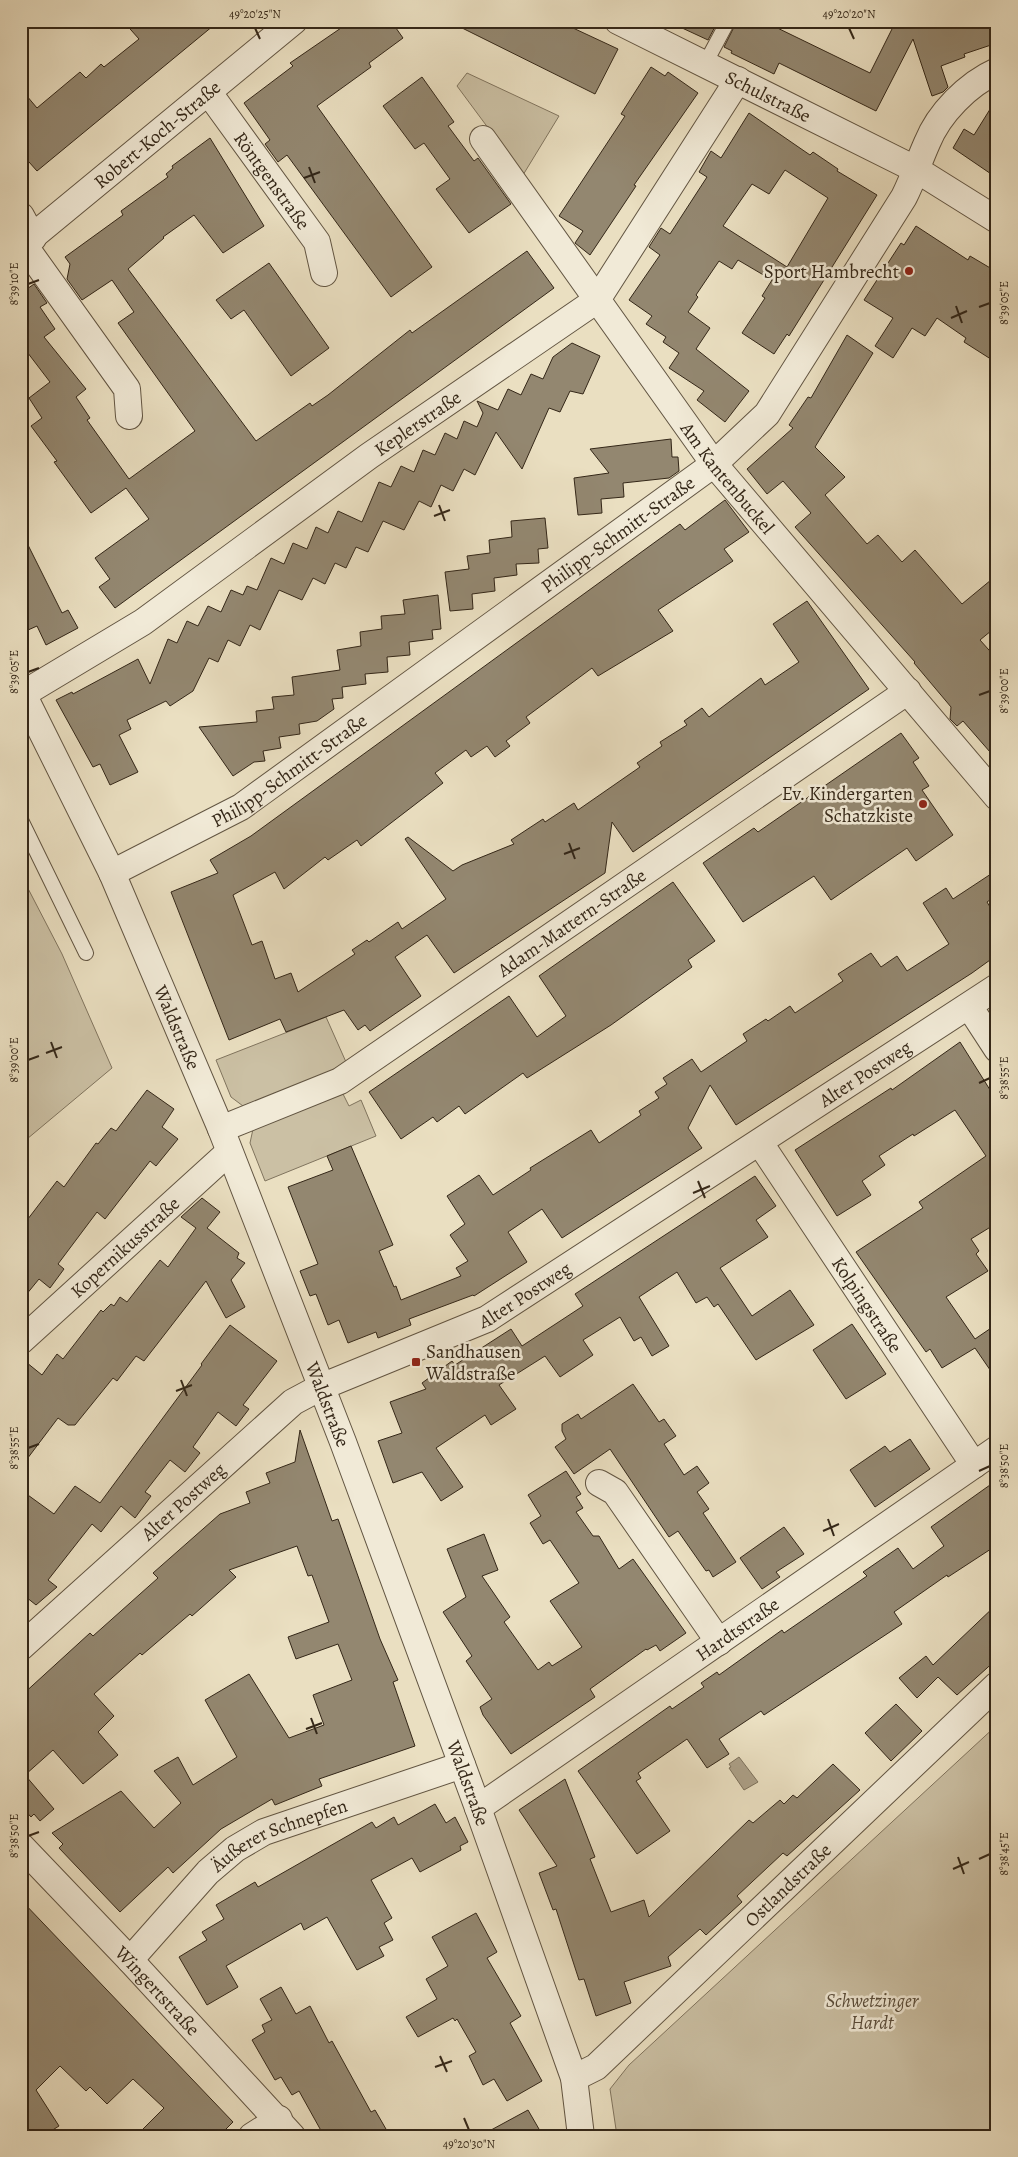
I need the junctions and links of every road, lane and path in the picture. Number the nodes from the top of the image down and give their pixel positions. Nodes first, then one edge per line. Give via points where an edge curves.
1 (294, 21) edge
2 (618, 21) edge
3 (728, 21) edge
4 (705, 64) junction
5 (997, 71) edge
6 (738, 80) junction
7 (208, 92) junction
8 (483, 139) dead end
9 (917, 170) junction
10 (997, 220) edge
11 (25, 236) edge
12 (324, 273) dead end
13 (597, 300) junction
14 (128, 416) dead end
15 (714, 464) junction
16 (908, 691) junction
17 (22, 692) edge
18 (997, 796) edge
19 (21, 820) edge
20 (112, 873) junction
21 (86, 953) dead end
22 (997, 987) edge
23 (969, 1006) junction
24 (997, 1049) edge
25 (225, 1141) junction
26 (760, 1143) junction
27 (21, 1341) edge
28 (321, 1387) junction
29 (997, 1449) edge
30 (974, 1465) junction
31 (599, 1482) dead end
32 (719, 1642) junction
33 (21, 1647) edge
34 (997, 1685) edge
35 (462, 1765) junction
36 (478, 1808) junction
37 (21, 1846) edge
38 (130, 1960) junction
39 (574, 2078) junction
40 (285, 2128) edge
41 (252, 2136) edge
42 (581, 2136) edge

1 - 7 street, Robert-Koch-Straße
2 - 4 street, Schulstraße
3 - 4 lane
4 - 6 street, Schulstraße
5 - 9 street, Philipp-Schmitt-Straße via 965,92 947,110 927,141
6 - 9 street, Schulstraße
6 - 13 street, Keplerstraße
7 - 11 street, Robert-Koch-Straße
7 - 12 street, Röntgenstraße via 317,242
8 - 13 street, Am Kantenbuckel
9 - 10 street, Schulstraße
9 - 15 street, Philipp-Schmitt-Straße via 904,197 767,414
11 - 14 street via 127,389
13 - 15 street, Am Kantenbuckel
13 - 17 street, Keplerstraße via 369,456 143,622
15 - 16 street, Am Kantenbuckel
15 - 20 street, Philipp-Schmitt-Straße via 241,807
16 - 18 street, Am Kantenbuckel
16 - 25 street, Adam-Mattern-Straße via 340,1081
17 - 20 street, Waldstraße
19 - 21 lane
20 - 25 street, Waldstraße
22 - 23 street, Alter Postweg
23 - 24 street
23 - 26 street, Alter Postweg
25 - 27 street, Kopernikusstraße
25 - 28 street, Waldstraße
26 - 28 street, Alter Postweg via 487,1319
26 - 30 street, Kolpingstraße
28 - 33 street, Alter Postweg via 293,1402
28 - 35 street, Waldstraße
29 - 30 street, Hardtstraße
30 - 32 street, Hardtstraße
31 - 32 street via 615,1492
32 - 36 street, Hardtstraße
34 - 39 street, Ostlandstraße via 596,2067
35 - 36 street, Waldstraße
35 - 38 street, Äußerer Schnepfen via 264,1832 235,1849 208,1872
36 - 39 street, Waldstraße
37 - 38 street, Wingertstraße
38 - 40 street, Wingertstraße
39 - 42 street, Waldstraße
40 - 41 street

